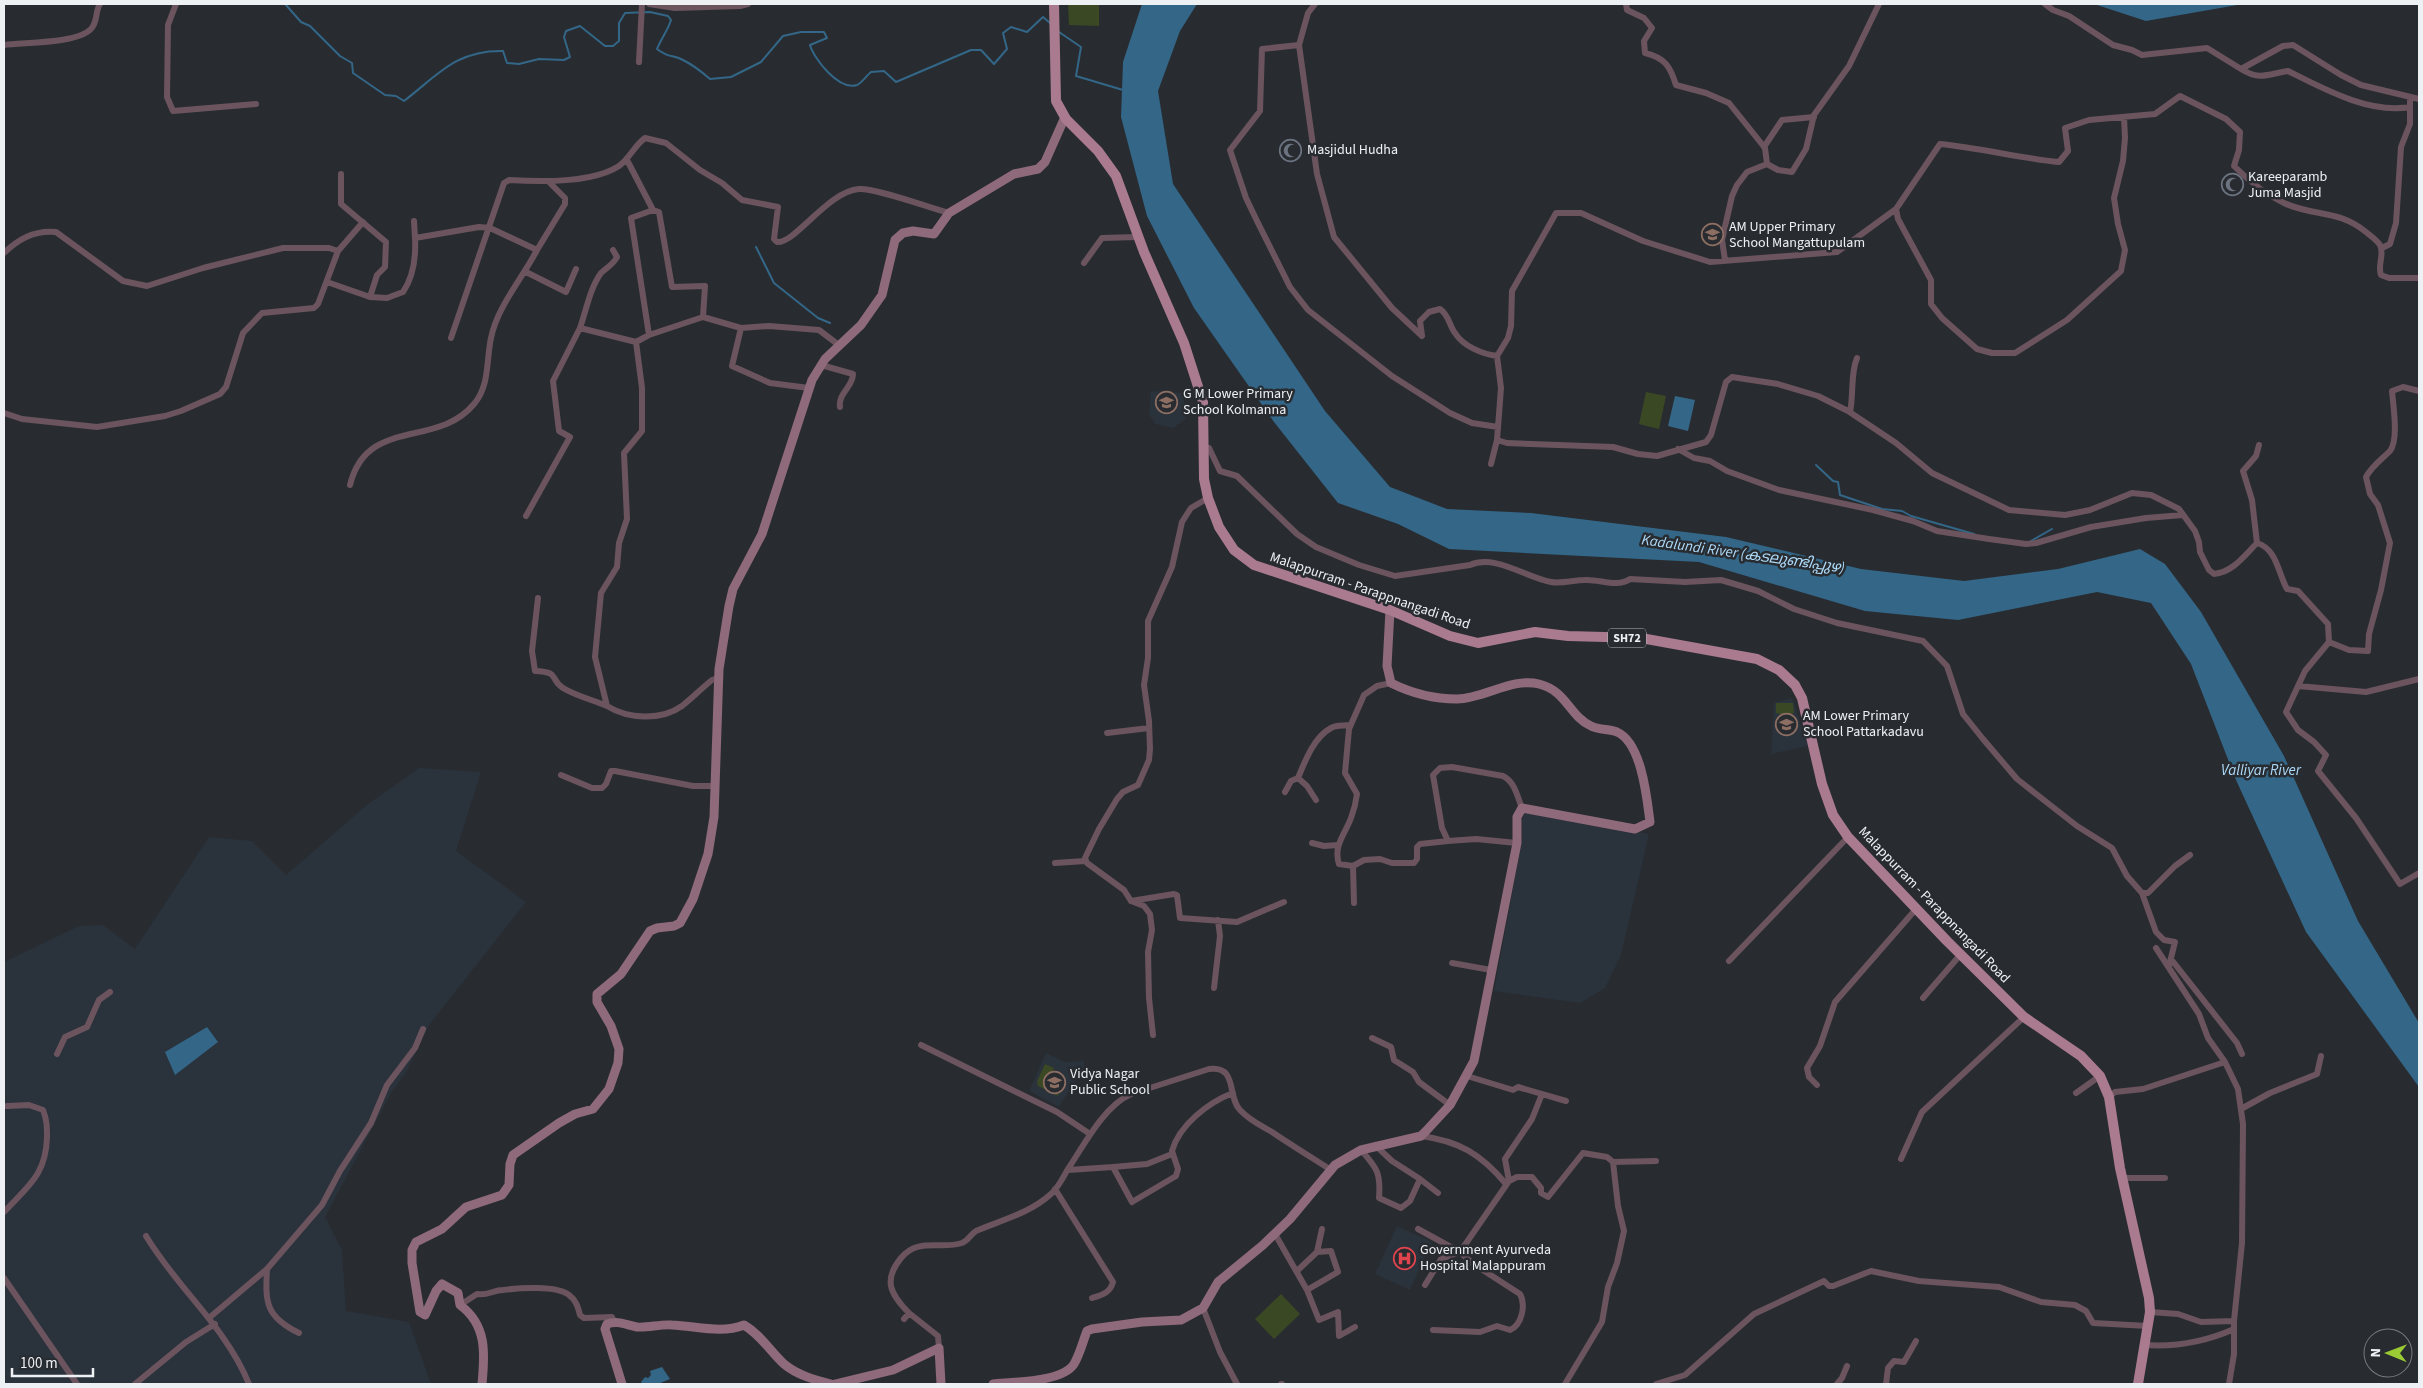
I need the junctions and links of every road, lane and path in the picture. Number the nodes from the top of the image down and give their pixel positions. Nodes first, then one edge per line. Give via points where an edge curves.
1 (100, 4) edge
2 (176, 4) edge
3 (648, 4) edge
4 (748, 4) edge
5 (1054, 4) edge
6 (1315, 4) edge
7 (1626, 4) edge
8 (1879, 4) edge
9 (2045, 4) edge
10 (642, 6) edge
11 (4, 44) edge
12 (1299, 45) junction
13 (639, 62) dead end
14 (2241, 69) junction
15 (2410, 97) junction
16 (2419, 99) edge
17 (256, 104) dead end
18 (2410, 107) junction
19 (1065, 117) junction
20 (1814, 117) junction
21 (2124, 117) junction
22 (1764, 147) junction
23 (627, 160) junction
24 (1767, 164) junction
25 (2234, 166) junction
26 (340, 174) dead end
27 (2239, 180) dead end
28 (550, 183) junction
29 (1896, 209) junction
30 (654, 210) junction
31 (949, 214) junction
32 (363, 222) junction
33 (414, 222) dead end
34 (490, 228) junction
35 (1138, 237) junction
36 (415, 238) junction
37 (2382, 248) junction
38 (536, 250) junction
39 (613, 250) dead end
40 (338, 251) junction
41 (4, 253) edge
42 (1725, 260) junction
43 (1084, 263) dead end
44 (576, 269) dead end
45 (526, 272) junction
46 (2419, 278) edge
47 (327, 282) junction
48 (370, 297) junction
49 (703, 317) junction
50 (580, 328) junction
51 (741, 328) junction
52 (649, 336) junction
53 (451, 338) dead end
54 (636, 342) junction
55 (840, 346) junction
56 (1497, 356) junction
57 (1858, 358) dead end
58 (820, 365) junction
59 (809, 388) junction
60 (2419, 391) edge
61 (840, 408) dead end
62 (4, 412) edge
63 (1850, 412) junction
64 (1498, 427) junction
65 (1497, 440) junction
66 (2259, 445) dead end
67 (1203, 447) junction
68 (1678, 449) junction
69 (1491, 464) dead end
70 (350, 485) dead end
71 (1208, 498) junction
72 (2183, 515) junction
73 (526, 516) dead end
74 (2257, 544) junction
75 (538, 598) dead end
76 (1390, 610) junction
77 (2329, 642) junction
78 (718, 678) junction
79 (2419, 679) edge
80 (1391, 683) junction
81 (2298, 686) junction
82 (607, 706) junction
83 (1350, 725) junction
84 (1149, 728) junction
85 (1107, 733) dead end
86 (561, 775) dead end
87 (1298, 778) junction
88 (715, 786) junction
89 (1286, 792) dead end
90 (1316, 800) dead end
91 (1522, 808) junction
92 (1848, 837) junction
93 (1448, 841) junction
94 (1312, 843) dead end
95 (1517, 844) junction
96 (1338, 845) junction
97 (2190, 855) dead end
98 (1085, 861) junction
99 (1055, 863) dead end
100 (1353, 866) junction
101 (2419, 873) edge
102 (2142, 893) junction
103 (1131, 901) junction
104 (1284, 902) dead end
105 (1354, 903) dead end
106 (1916, 909) junction
107 (1218, 920) junction
108 (2156, 948) dead end
109 (1961, 954) junction
110 (2171, 959) junction
111 (1729, 961) dead end
112 (1452, 963) dead end
113 (2169, 966) junction
114 (1491, 970) junction
115 (1214, 988) dead end
116 (110, 992) dead end
117 (1923, 998) dead end
118 (2024, 1017) junction
119 (423, 1029) dead end
120 (1153, 1035) dead end
121 (1372, 1038) dead end
122 (921, 1045) dead end
123 (57, 1054) dead end
124 (2242, 1054) dead end
125 (2321, 1056) dead end
126 (2225, 1062) junction
127 (1467, 1076) junction
128 (2100, 1076) junction
129 (1817, 1085) dead end
130 (1233, 1093) junction
131 (2076, 1093) dead end
132 (1542, 1094) junction
133 (2109, 1097) junction
134 (1566, 1102) dead end
135 (1450, 1105) junction
136 (7, 1106) dead end
137 (2241, 1109) junction
138 (1090, 1134) junction
139 (1421, 1136) junction
140 (1375, 1145) junction
141 (1361, 1150) junction
142 (1172, 1154) junction
143 (1901, 1159) dead end
144 (1656, 1161) dead end
145 (1613, 1162) junction
146 (1113, 1167) junction
147 (1068, 1170) junction
148 (1331, 1170) junction
149 (2122, 1178) junction
150 (2164, 1178) dead end
151 (1420, 1179) junction
152 (1507, 1183) junction
153 (1055, 1189) junction
154 (1438, 1193) dead end
155 (4, 1212) edge
156 (1322, 1229) dead end
157 (1418, 1229) dead end
158 (1275, 1234) junction
159 (146, 1236) dead end
160 (1317, 1252) junction
161 (1460, 1252) junction
162 (267, 1269) junction
163 (1297, 1271) junction
164 (4, 1278) edge
165 (1425, 1286) dead end
166 (1308, 1290) junction
167 (1092, 1298) dead end
168 (460, 1305) junction
169 (1202, 1308) junction
170 (2150, 1312) junction
171 (209, 1318) junction
172 (2234, 1320) junction
173 (614, 1322) junction
174 (215, 1324) junction
175 (2148, 1326) junction
176 (1355, 1327) dead end
177 (2234, 1329) junction
178 (1433, 1330) dead end
179 (300, 1333) dead end
180 (1916, 1341) dead end
181 (2145, 1344) junction
182 (939, 1348) junction
183 (1847, 1366) dead end
184 (77, 1384) edge
185 (135, 1384) edge
186 (249, 1384) edge
187 (482, 1384) edge
188 (622, 1384) edge
189 (831, 1384) edge
190 (835, 1384) edge
191 (941, 1384) edge
192 (993, 1384) edge
193 (1237, 1384) edge
194 (1565, 1384) edge
195 (1656, 1384) edge
196 (1837, 1384) edge
197 (1886, 1384) edge
198 (2138, 1384) edge
199 (2230, 1384) edge

1 - 11 street via 91,29 79,36 48,42
2 - 17 street via 168,25 168,98 173,111
3 - 4 street via 675,8
5 - 19 main road, Malappurram - Parappnangadi Road / SH72 via 1056,101
6 - 12 street via 1308,13
7 - 22 street via 1627,10 1644,18 1652,28 1644,41 1645,53 1656,56 1670,68 1676,84 1729,103
8 - 20 street via 1849,66
9 - 14 street via 2112,45 2142,55 2207,48
10 - 13 street
12 - 56 street via 1317,174 1334,237 1392,308 1422,336 1420,321 1429,312 1440,309 1445,312 1455,335 1478,352
12 - 64 street via 1262,49 1260,111 1230,150 1246,198 1290,287 1308,310 1415,391 1462,420
14 - 15 street via 2283,46 2293,45 2361,85
14 - 18 street via 2251,75 2265,77 2288,72 2331,93 2378,108
15 - 16 street
15 - 18 street
18 - 37 street via 2410,124 2401,147 2396,223 2390,244
19 - 31 street via 1045,162 1038,169 1014,174
19 - 35 main road, Malappurram - Parappnangadi Road / SH72 via 1098,151 1116,176
20 - 22 street via 1782,120
20 - 24 street via 1806,148 1792,172
21 - 25 street via 2155,114 2180,96 2226,119 2240,132
21 - 29 street via 2089,120 2065,128 2068,151 2059,162 1940,144
21 - 29 street via 2123,161 2114,198 2125,250 2121,271 2066,320 2015,352 1992,353 1977,349 1942,318 1931,304 1931,280 1898,219
22 - 24 street
23 - 28 street via 600,173
23 - 30 street
23 - 31 street via 645,138 666,143 742,200 778,207 774,239 777,242 793,235 834,199 859,188
24 - 42 street via 1747,172 1736,185 1722,240
25 - 27 street
25 - 37 street via 2247,180 2283,203 2353,221
26 - 32 street via 341,204
28 - 34 street via 509,180 504,183
28 - 38 street via 565,198 565,204
29 - 42 street via 1837,252
30 - 49 street via 659,212 672,287 705,286
30 - 52 street via 631,218
31 - 55 street via 934,234 913,231 903,233 895,240 882,295 861,326
32 - 40 street
32 - 48 street via 386,242 385,267 377,275
33 - 36 street
34 - 36 street via 470,228
34 - 38 street
34 - 53 street
35 - 43 street via 1102,238
35 - 67 main road, Malappurram - Parappnangadi Road / SH72 via 1199,386 1203,402
36 - 48 street via 412,274 403,292 387,298
37 - 46 street via 2381,275
38 - 45 street
39 - 50 street via 617,257 594,285
40 - 41 street via 329,248 283,248 147,286 123,281 56,232 44,231 20,240
40 - 47 street
42 - 56 street via 1710,262 1677,253 1581,213 1556,212 1512,291 1511,326
44 - 45 street via 566,292
45 - 70 street via 500,313 491,337 489,367 474,404 441,426 385,440 358,462
47 - 48 street
47 - 62 street via 322,298 314,308 262,313 243,333 226,387 220,394 181,411 97,427 22,419
49 - 51 street
49 - 52 street
50 - 54 street
50 - 73 street via 553,381 559,431 570,437
51 - 55 street via 769,326 819,330
51 - 59 street via 732,366 770,383
52 - 54 street
54 - 82 street via 642,388 642,431 624,453 627,519 619,543 617,567 600,593 595,657
55 - 58 street
56 - 64 street via 1501,388
57 - 63 street via 1852,370 1854,388
58 - 59 street
58 - 61 street via 853,374 851,383 841,396
59 - 78 street via 762,534 731,594
60 - 77 street via 2403,387 2392,391 2395,427 2390,450 2366,477 2390,543 2368,651 2349,650
63 - 68 street via 1818,396 1778,384 1732,377 1726,382 1711,435 1706,442
63 - 72 street via 1896,443 1932,473 2009,510 2066,515 2090,510 2132,494 2167,502
64 - 65 street
65 - 68 street via 1613,446 1657,456
65 - 69 street
66 - 74 street via 2256,456 2243,471 2252,500
67 - 71 main road, Malappurram - Parappnangadi Road / SH72
67 - 102 street via 1209,448 1220,471 1237,476 1297,534 1316,547 1395,576 1480,561 1551,582 1587,580 1623,584 1630,579 1721,580 1758,591 1794,609 1837,623 1923,641 1947,666 1963,714 2011,772 2078,826 2112,848 2127,876
68 - 72 street via 1779,490 1873,510 1938,531 1988,540 2026,544 2091,527
71 - 76 main road, Malappurram - Parappnangadi Road / SH72 via 1219,527 1234,550 1254,564
71 - 84 street via 1191,508 1182,522 1172,567 1148,621 1144,686
72 - 74 street via 2199,542 2208,570 2214,574 2234,565
74 - 77 street via 2270,551 2287,589 2298,592 2328,624
75 - 82 street via 532,651 535,671 548,672 561,687
76 - 80 street via 1387,666
76 - 92 main road, Malappurram - Parappnangadi Road / SH72 via 1450,636 1478,642 1535,632 1641,638 1757,659 1778,670 1795,685 1802,698 1822,784 1833,815
77 - 81 street via 2305,671
78 - 82 street via 665,714 640,716
78 - 88 street
79 - 81 street via 2366,692
80 - 83 street via 1377,686 1364,695
80 - 91 street via 1410,692 1458,699 1519,684 1539,684 1559,693 1580,718 1592,726 1617,732 1626,738 1644,774 1650,822 1635,829
81 - 101 street via 2286,712 2298,730 2326,755 2318,771 2356,818 2400,884
83 - 87 street via 1332,727 1320,737
83 - 96 street via 1345,773 1357,794 1350,820
84 - 85 street
84 - 98 street via 1149,760 1142,779 1112,805
86 - 88 street via 592,788 602,788 611,771 693,786
87 - 89 street via 1291,781
87 - 90 street
88 - 168 street via 710,846 687,913 677,925 650,931 621,974 597,994 597,1002 611,1026 619,1049 616,1068 604,1098 593,1109 559,1123 513,1155 509,1185 502,1195 466,1207 442,1229 422,1238 414,1246 412,1263 420,1312 425,1315 442,1284 458,1293
91 - 93 street via 1510,779 1491,773 1440,768 1433,775 1442,828
91 - 95 street via 1517,817
92 - 106 main road, Malappurram - Parappnangadi Road / SH72
92 - 111 street
93 - 95 street via 1476,839
93 - 100 street via 1420,844 1416,847 1417,859 1414,862 1364,860
94 - 96 street
95 - 114 street
96 - 100 street via 1336,856 1339,864
97 - 102 street via 2148,893
98 - 99 street
98 - 103 street via 1124,890
100 - 105 street
102 - 110 street via 2156,932 2164,940 2175,942
103 - 107 street via 1174,894 1177,895 1180,918
103 - 120 street via 1144,906 1150,914 1149,998
104 - 107 street via 1237,922
106 - 109 main road, Malappurram - Parappnangadi Road / SH72
106 - 129 street via 1835,1002 1820,1046 1807,1068 1809,1078
107 - 115 street via 1220,936
108 - 113 street
109 - 117 street
109 - 118 main road, Malappurram - Parappnangadi Road / SH72
110 - 113 street
110 - 124 street
112 - 114 street
113 - 126 street via 2199,1014 2208,1038
114 - 127 street via 1474,1061
116 - 123 street via 99,1000 87,1027 65,1037
118 - 128 main road, Malappurram - Parappnangadi Road / SH72 via 2081,1056
118 - 143 street via 1922,1112
119 - 162 street via 415,1048 387,1085 372,1123 322,1205
121 - 135 street via 1391,1047 1394,1060 1414,1072 1419,1082
122 - 138 street via 1057,1112
125 - 137 street via 2317,1074
126 - 133 street via 2143,1089 2115,1092
126 - 137 street via 2238,1089
127 - 132 street via 1513,1090 1518,1087
127 - 135 street
128 - 131 street
128 - 133 main road, Malappurram - Parappnangadi Road / SH72
130 - 138 street via 1232,1083 1224,1073 1213,1068 1204,1070 1126,1096
130 - 142 street via 1188,1123
130 - 148 street via 1237,1107 1248,1118
132 - 134 street
132 - 152 street via 1532,1119 1506,1159
133 - 149 main road, Malappurram - Parappnangadi Road / SH72
135 - 139 street
136 - 155 street via 29,1105 44,1110 47,1120 46,1154 41,1170
137 - 172 street via 2242,1243
138 - 147 street
139 - 140 street
139 - 152 street via 1445,1140 1470,1150
140 - 141 street
140 - 151 street via 1392,1161
141 - 148 street
141 - 151 street via 1377,1169 1379,1198 1401,1208 1410,1201
142 - 146 street via 1148,1164
142 - 146 street via 1178,1174 1132,1202
144 - 145 street
145 - 152 street via 1607,1157 1583,1153 1548,1196 1541,1192 1532,1177 1517,1177
145 - 194 street via 1624,1231 1602,1322
146 - 147 street
147 - 153 street
148 - 158 street
149 - 150 street
149 - 170 main road, Malappurram - Parappnangadi Road / SH72
151 - 154 street
152 - 161 street
153 - 167 street via 1113,1282 1112,1288
153 - 182 street via 1038,1204 973,1233 963,1242 925,1245 908,1251 892,1273 889,1286 907,1316 938,1336
156 - 160 street
157 - 161 street
158 - 163 street
158 - 169 street via 1225,1274
159 - 171 street
160 - 163 street
160 - 166 street via 1331,1251 1338,1272
161 - 165 street via 1441,1259
161 - 178 street via 1520,1294 1523,1308 1520,1320 1510,1330 1497,1326 1480,1332
162 - 171 street
162 - 179 street via 265,1296 268,1307 277,1320
163 - 166 street
164 - 184 street
166 - 176 street via 1320,1320 1338,1312 1339,1336
168 - 173 street via 477,1294 486,1296 501,1290 551,1289 570,1295 584,1318 612,1317
168 - 187 street via 472,1314 481,1330
169 - 192 street via 1181,1320 1092,1329 1087,1331 1074,1365 1065,1372 1050,1378
169 - 193 street
170 - 172 street via 2178,1314 2201,1322
170 - 175 main road, Malappurram - Parappnangadi Road / SH72
171 - 174 street
172 - 177 street
173 - 188 street via 607,1324 605,1329
173 - 189 street via 638,1327 670,1325 712,1329 734,1329 744,1325 754,1331 785,1365
174 - 185 street via 186,1342
174 - 186 street
175 - 181 main road, Malappurram - Parappnangadi Road / SH72
175 - 195 street via 2093,1323 2086,1311 2076,1305 2041,1302 2000,1287 1919,1281 1871,1271 1833,1286 1824,1281 1754,1314 1685,1375
177 - 181 street via 2219,1336 2169,1346
177 - 199 street
180 - 197 street via 1904,1362 1894,1361 1888,1368
181 - 198 main road, Malappurram - Parappnangadi Road / SH72
182 - 190 street via 893,1370
182 - 191 street
183 - 196 street

